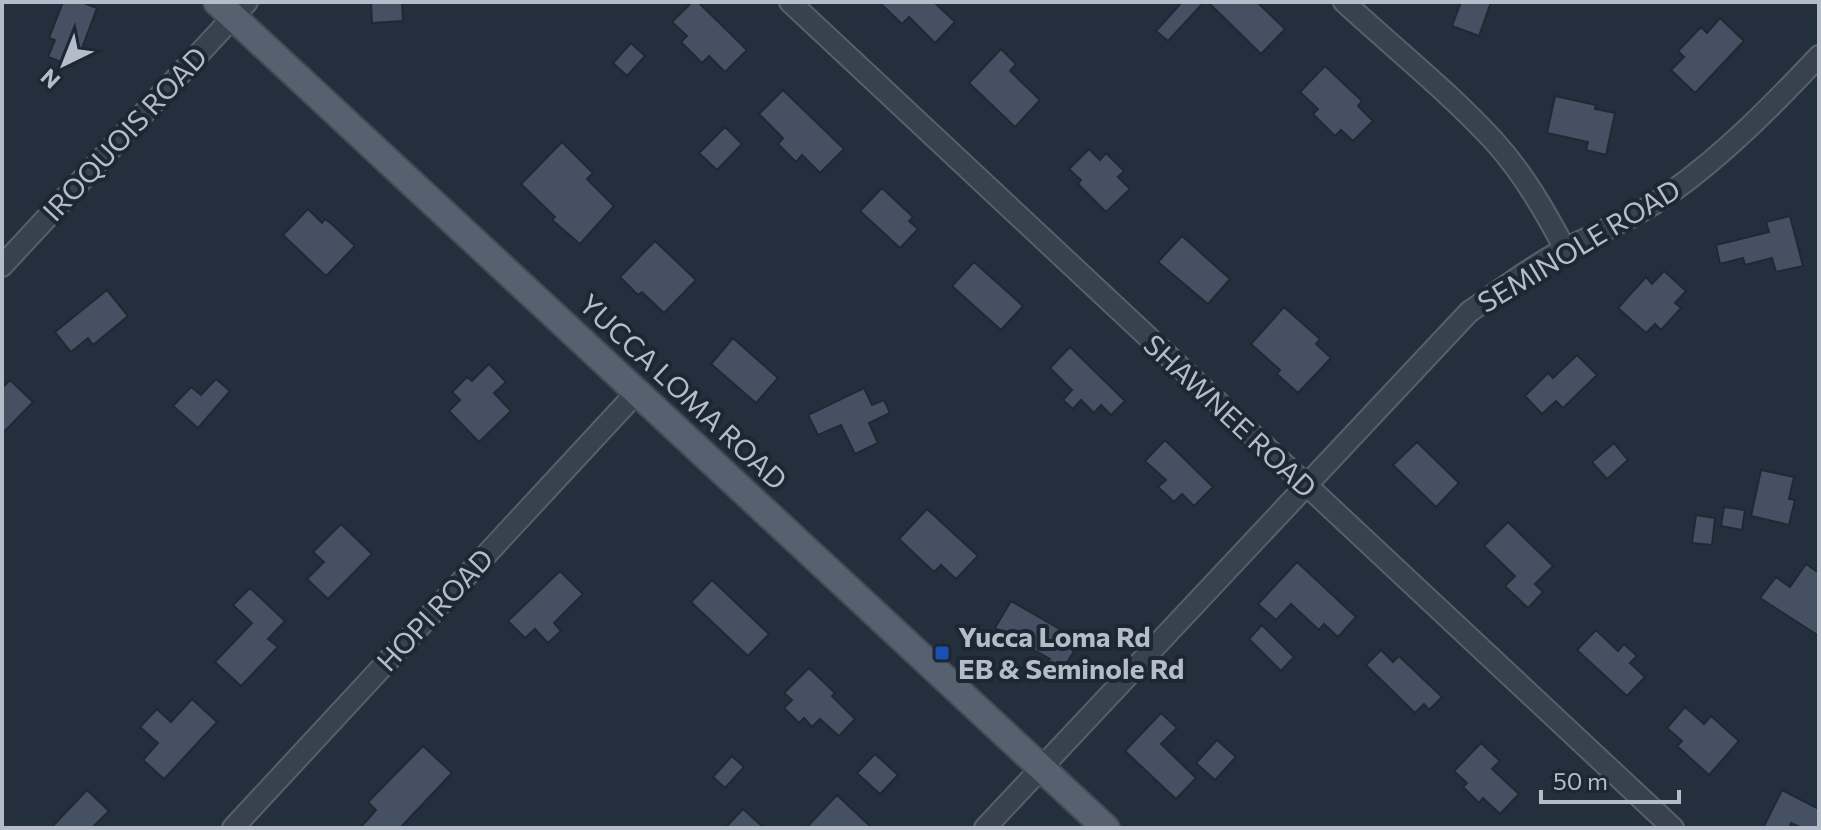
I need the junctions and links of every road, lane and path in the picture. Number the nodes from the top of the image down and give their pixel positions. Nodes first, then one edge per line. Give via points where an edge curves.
1 (790, 2) edge
2 (1346, 2) edge
3 (232, 7) edge
4 (1819, 56) edge
5 (1565, 249) junction
6 (2, 266) edge
7 (637, 392) junction
8 (1305, 486) junction
9 (1041, 768) junction
10 (233, 828) edge
11 (985, 828) edge
12 (1106, 828) edge
13 (1673, 828) edge

1 - 8 street, SHAWNEE ROAD
2 - 5 street via 1495,142 1532,190
3 - 6 street, IROQUOIS ROAD
3 - 7 main road, YUCCA LOMA ROAD
4 - 5 street, SEMINOLE ROAD via 1753,123 1669,195
5 - 8 street, SEMINOLE ROAD via 1469,312
7 - 9 main road, YUCCA LOMA ROAD
7 - 10 street, HOPI ROAD
8 - 9 street, SEMINOLE ROAD
8 - 13 street, SHAWNEE ROAD
9 - 11 street, SEMINOLE ROAD
9 - 12 main road, YUCCA LOMA ROAD

